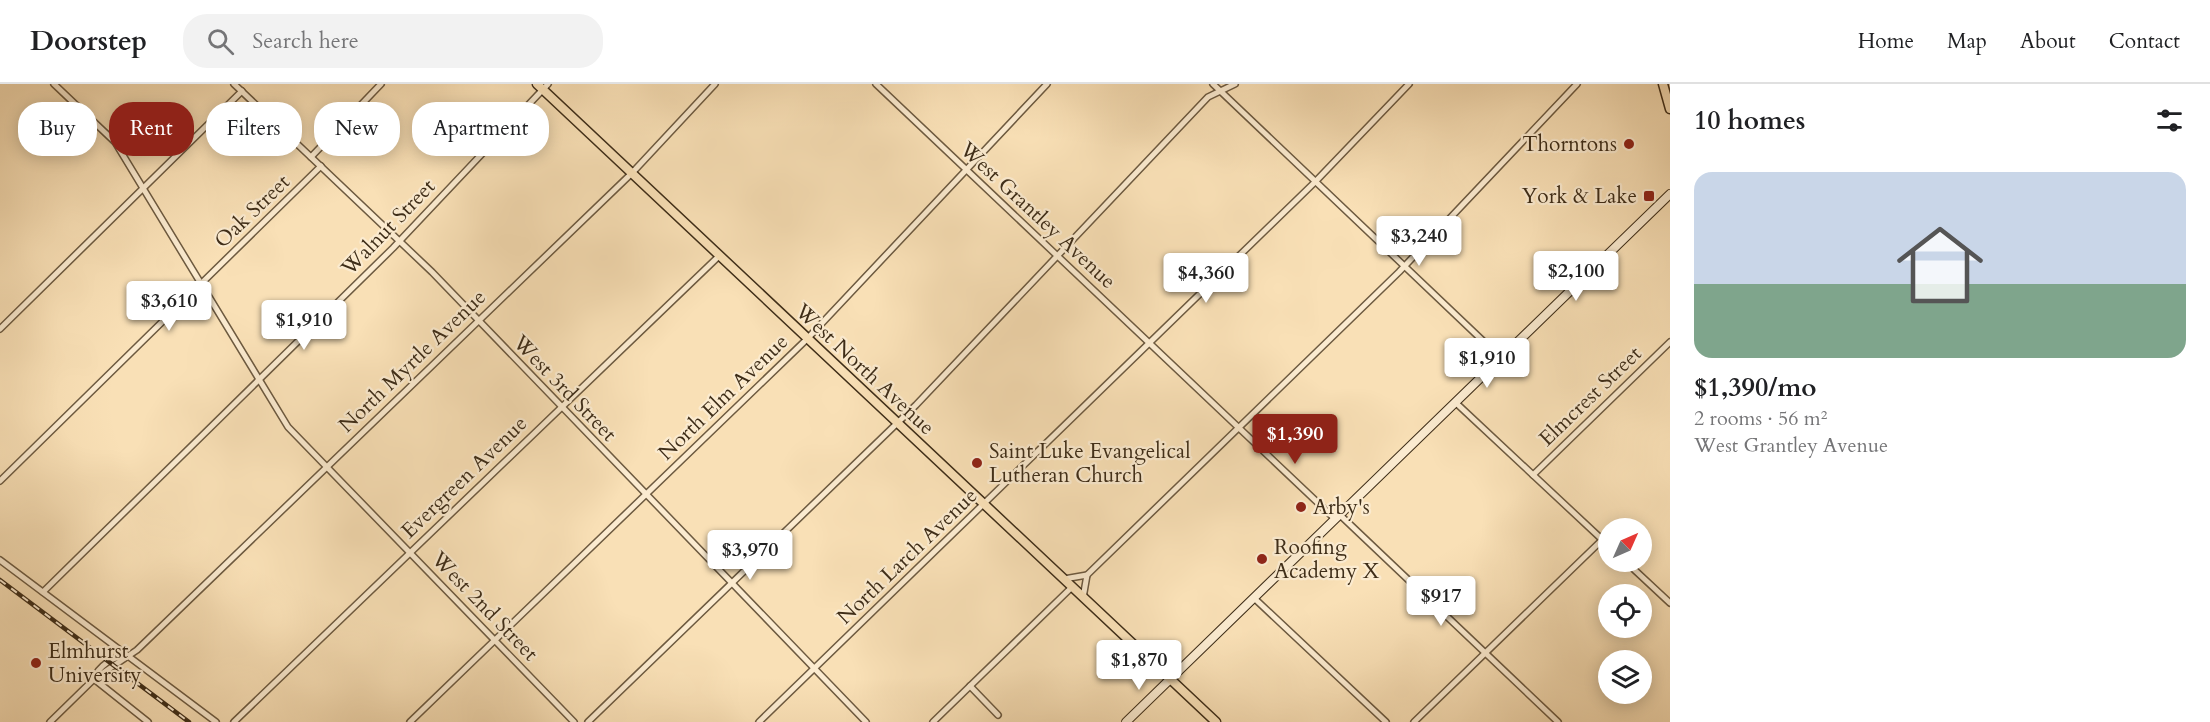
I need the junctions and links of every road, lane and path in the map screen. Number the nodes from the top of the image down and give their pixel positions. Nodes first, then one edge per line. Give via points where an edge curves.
1 (54, 84) edge
2 (234, 84) edge
3 (381, 84) edge
4 (715, 84) edge
5 (876, 84) edge
6 (1047, 84) edge
7 (1213, 84) edge
8 (1235, 84) edge
9 (1409, 84) edge
10 (1577, 84) edge
11 (1663, 84) edge
12 (543, 86) edge
13 (242, 91) junction
14 (1220, 91) junction
15 (1670, 109) edge
16 (311, 157) junction
17 (321, 166) junction
18 (966, 170) junction
19 (632, 173) junction
20 (1316, 182) junction
21 (143, 189) junction
22 (1670, 194) edge
23 (399, 240) junction
24 (719, 256) junction
25 (1058, 256) junction
26 (1404, 266) junction
27 (201, 284) junction
28 (477, 321) junction
29 (0, 329) edge
30 (807, 339) junction
31 (1670, 342) edge
32 (1150, 343) junction
33 (1501, 358) junction
34 (258, 379) junction
35 (1455, 402) junction
36 (560, 407) junction
37 (897, 424) junction
38 (1239, 428) junction
39 (326, 467) junction
40 (1533, 475) junction
41 (0, 481) edge
42 (646, 495) junction
43 (984, 504) junction
44 (1337, 517) junction
45 (1598, 536) edge
46 (1598, 544) edge
47 (410, 552) junction
48 (0, 560) edge
49 (1637, 572) edge
50 (1087, 575) junction
51 (1064, 579) junction
52 (731, 583) junction
53 (1072, 587) junction
54 (43, 592) junction
55 (1083, 598) junction
56 (1254, 598) junction
57 (1670, 603) edge
58 (495, 640) junction
59 (1485, 653) junction
60 (127, 655) junction
61 (814, 669) junction
62 (94, 679) junction
63 (1170, 679) junction
64 (970, 686) junction
65 (999, 715) dead end
66 (50, 722) edge
67 (148, 722) edge
68 (216, 722) edge
69 (234, 722) edge
70 (410, 722) edge
71 (574, 722) edge
72 (588, 722) edge
73 (759, 722) edge
74 (866, 722) edge
75 (933, 722) edge
76 (1125, 722) edge
77 (1216, 722) edge
78 (1386, 722) edge
79 (1414, 722) edge
80 (1558, 722) edge

1 - 21 street, West 2nd Street via 115,142
2 - 13 street, West 3rd Street
3 - 16 street
4 - 19 street, North Myrtle Avenue
5 - 18 street, West Grantley Avenue
6 - 18 street, North Elm Avenue
7 - 14 street
8 - 14 street
9 - 20 street, North Larch Avenue
10 - 26 street
11 - 15 main road
12 - 19 main road, West North Avenue
12 - 23 street, Walnut Street
13 - 16 street, West 3rd Street
13 - 21 street
14 - 20 street
14 - 25 street via 1208,97
16 - 17 street, West 3rd Street
17 - 23 street, West 3rd Street
17 - 27 street, Oak Street
18 - 25 street, West Grantley Avenue
18 - 30 street, North Elm Avenue
19 - 24 main road, West North Avenue
19 - 28 street, North Myrtle Avenue
20 - 26 street
20 - 32 street, North Larch Avenue
21 - 27 street, West 2nd Street
21 - 29 street
22 - 33 main road
23 - 28 street, West 3rd Street
23 - 34 street, Walnut Street
24 - 30 main road, West North Avenue
24 - 36 street, Evergreen Avenue
25 - 32 street, West Grantley Avenue
25 - 37 street
26 - 33 street
26 - 38 street
27 - 34 street, West 2nd Street
27 - 41 street, Oak Street
28 - 36 street, West 3rd Street
28 - 39 street, North Myrtle Avenue
30 - 37 main road, West North Avenue
30 - 42 street, North Elm Avenue
31 - 40 street, Elmcrest Street
32 - 38 street, West Grantley Avenue
32 - 43 street, North Larch Avenue
33 - 35 main road
34 - 39 street, West 2nd Street via 288,427
34 - 54 street, Walnut Street
35 - 40 street
35 - 44 main road
36 - 42 street, West 3rd Street
36 - 47 street, Evergreen Avenue
37 - 43 main road, West North Avenue
37 - 52 street
38 - 44 street, West Grantley Avenue
38 - 50 street
39 - 47 street, West 2nd Street
39 - 60 street, North Myrtle Avenue via 138,650
40 - 45 street
42 - 52 street, West 3rd Street
42 - 58 street, North Elm Avenue
43 - 51 main road, West North Avenue
43 - 61 street, North Larch Avenue
44 - 56 main road
44 - 59 street, West Grantley Avenue
46 - 59 street
47 - 58 street, West 2nd Street
47 - 69 street, Evergreen Avenue
48 - 54 street
49 - 57 street
50 - 51 street
50 - 55 street
51 - 53 main road, West North Avenue
52 - 61 street, West 3rd Street
52 - 72 street
53 - 55 main road, West North Avenue
53 - 64 street
54 - 60 street
55 - 63 main road, West North Avenue
56 - 63 main road
56 - 78 street
58 - 70 street, North Elm Avenue
58 - 71 street, West 2nd Street
59 - 79 street
59 - 80 street, West Grantley Avenue
60 - 62 street, North Myrtle Avenue
60 - 68 street
61 - 73 street, North Larch Avenue
61 - 74 street, West 3rd Street
62 - 66 street, North Myrtle Avenue
62 - 67 street
63 - 76 main road
63 - 77 main road, West North Avenue
64 - 65 street
64 - 75 street

